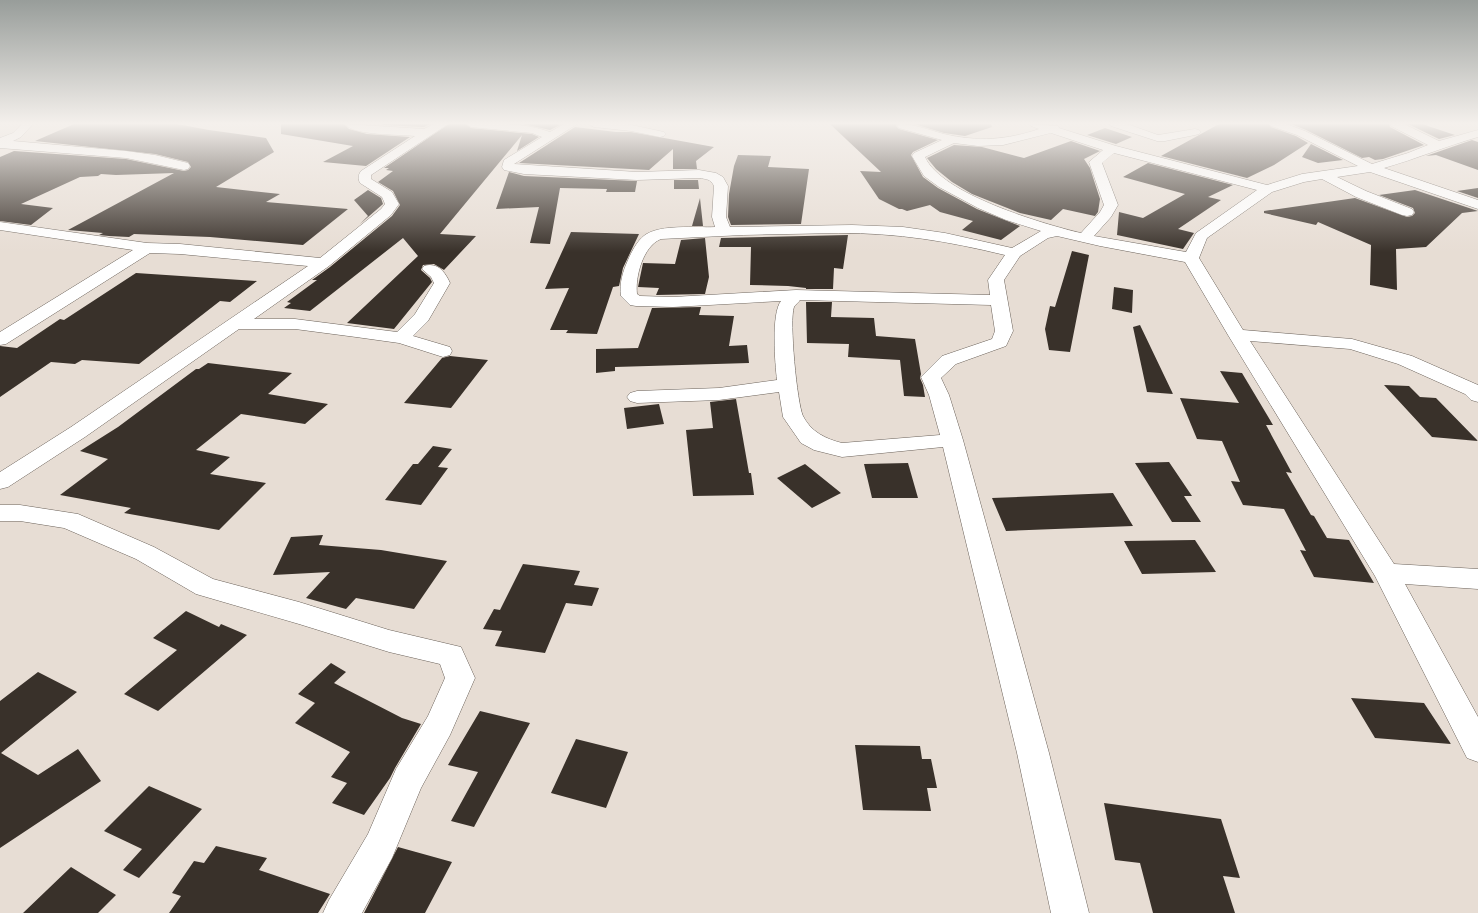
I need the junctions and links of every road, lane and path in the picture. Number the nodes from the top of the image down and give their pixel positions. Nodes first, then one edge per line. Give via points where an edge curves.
1 (376, 167) edge
2 (508, 167) edge
3 (923, 167) edge
4 (1097, 167) edge
5 (1180, 167) edge
6 (1368, 167) edge
7 (1376, 167) edge
8 (1371, 168) junction
9 (1322, 174) junction
10 (1267, 189) junction
11 (1478, 206) edge
12 (1407, 212) dead end
13 (0, 226) edge
14 (724, 231) junction
15 (1055, 232) junction
16 (1084, 238) junction
17 (147, 248) junction
18 (1014, 253) junction
19 (1191, 258) junction
20 (323, 263) junction
21 (430, 269) dead end
22 (796, 295) junction
23 (999, 300) junction
24 (234, 324) junction
25 (1237, 335) junction
26 (400, 338) junction
27 (0, 340) edge
28 (443, 351) dead end
29 (787, 385) junction
30 (1478, 396) edge
31 (637, 397) dead end
32 (952, 440) junction
33 (0, 482) edge
34 (0, 513) edge
35 (1386, 573) junction
36 (1478, 579) edge
37 (1478, 748) edge
38 (342, 913) edge
39 (1070, 913) edge

1 - 20 street via 365,174 365,180 387,195 392,204 386,212
2 - 14 street via 524,170 630,176 712,176 721,186 720,217
3 - 15 street via 925,171 946,186 985,207
4 - 16 street via 1111,205
5 - 10 street
6 - 8 street
7 - 8 street
8 - 9 street
8 - 11 street
9 - 10 street
9 - 12 street via 1361,194
10 - 19 street via 1201,236
13 - 17 street
14 - 18 street via 903,231 954,239
14 - 22 street via 668,234 653,236 645,241 635,260 627,289 629,296 636,301 673,302
15 - 16 street
15 - 18 street via 1043,235
16 - 19 street
17 - 20 street
17 - 27 street
18 - 23 street via 996,280
19 - 25 street
20 - 24 street
21 - 26 street via 438,274 442,283 422,318
22 - 23 street
22 - 29 street via 786,306 784,325
23 - 32 street via 1004,331 1000,342 949,360 931,377
24 - 26 street via 295,324
24 - 33 street via 78,432
25 - 30 street via 1352,344 1404,360 1472,390
25 - 35 street
26 - 28 street
29 - 31 street via 719,394
29 - 32 street via 793,417 809,438 822,445 842,450
32 - 39 street via 1033,753
34 - 38 street via 20,513 69,520 145,552 204,587 390,641 451,655 460,678 440,725 408,780 380,846
35 - 36 street
35 - 37 street

